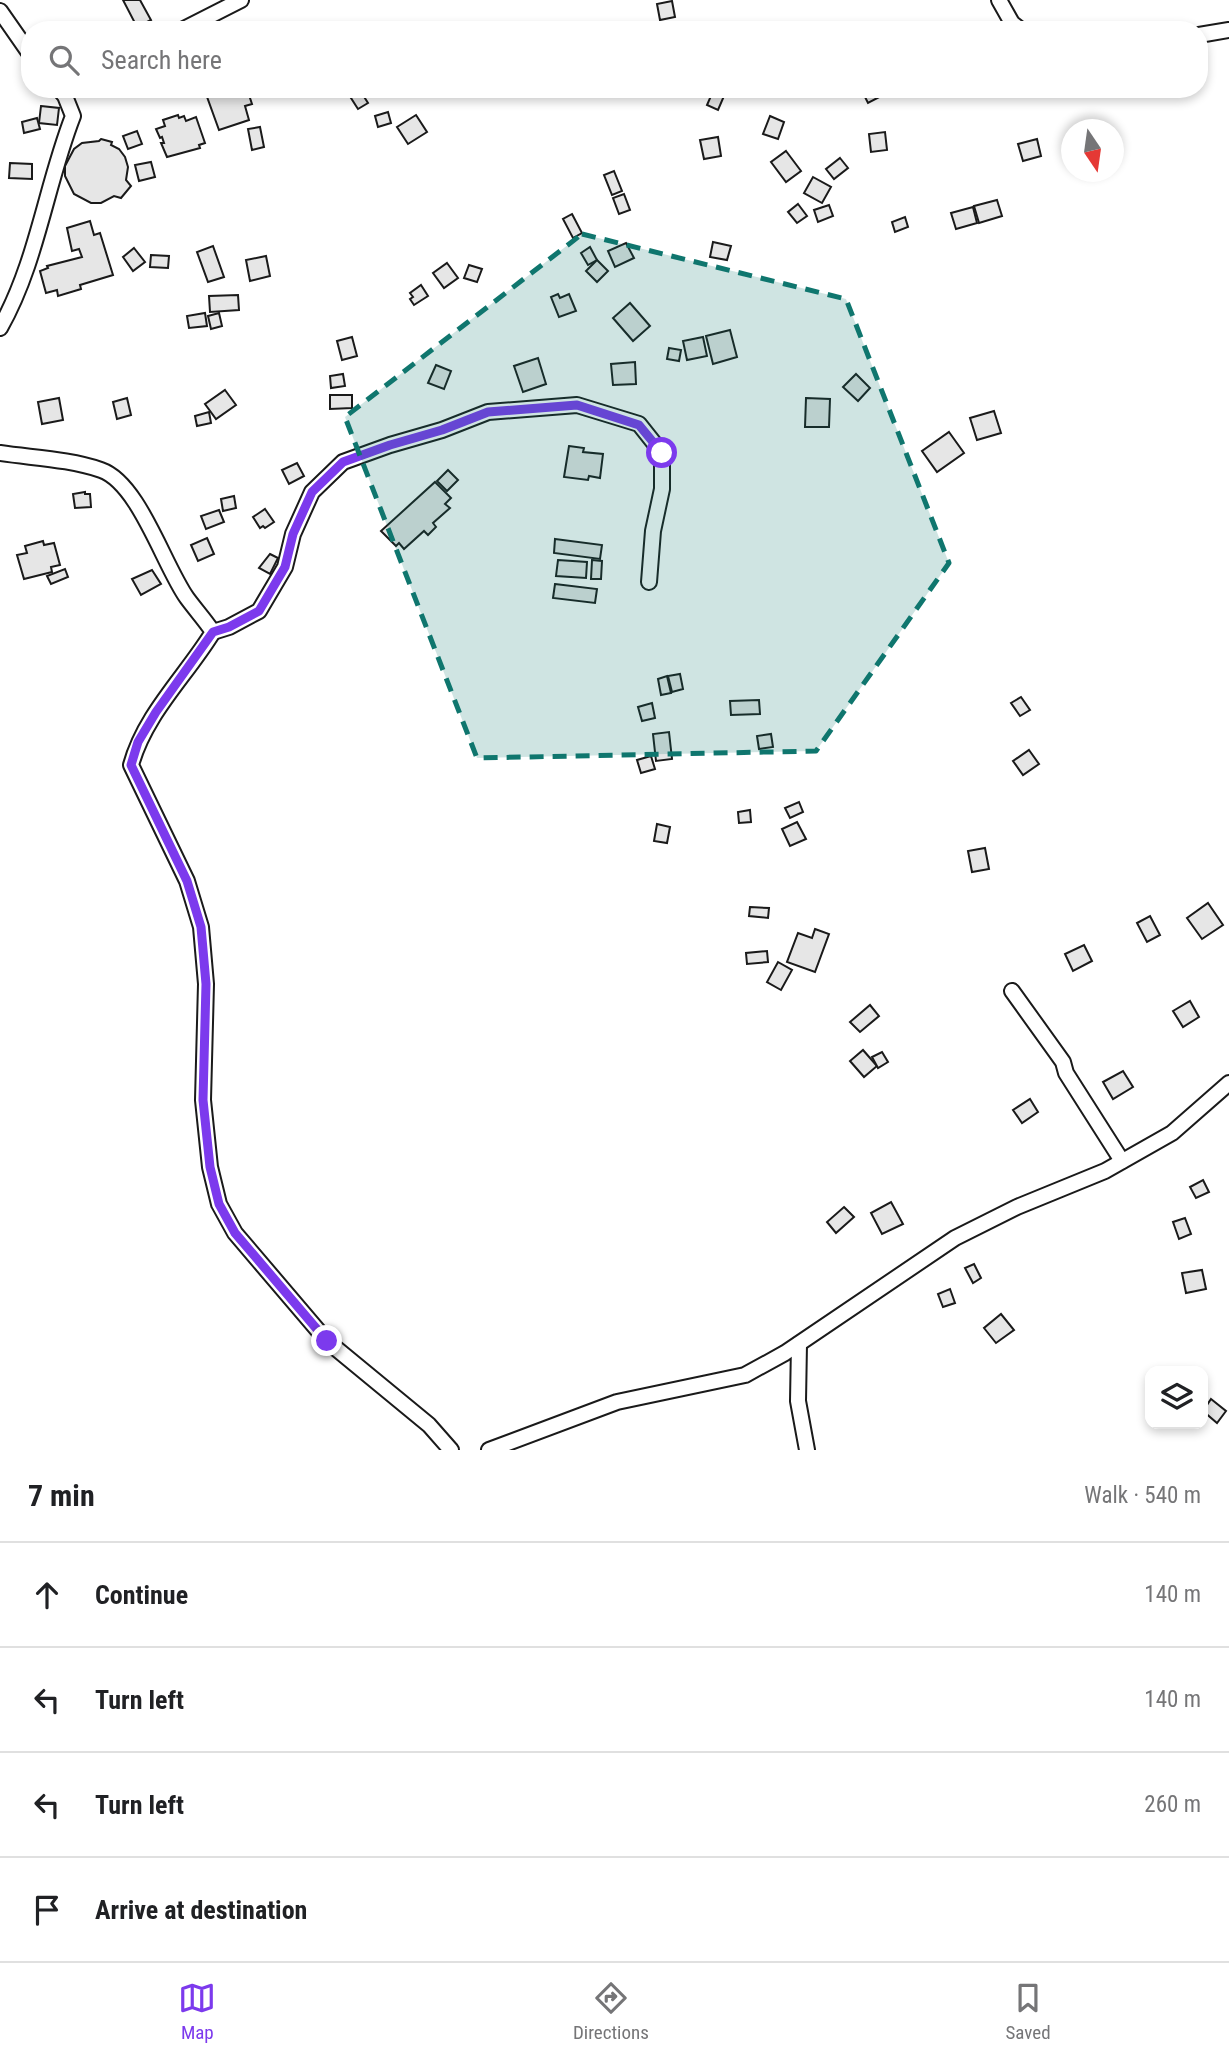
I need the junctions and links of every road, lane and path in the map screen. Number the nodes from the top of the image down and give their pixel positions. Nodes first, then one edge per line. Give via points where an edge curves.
1 (241, 0) edge
2 (999, 0) edge
3 (0, 11) edge
4 (200, 21) edge
5 (1011, 21) edge
6 (1229, 30) edge
7 (1208, 34) edge
8 (21, 41) edge
9 (69, 98) edge
10 (0, 328) edge
11 (0, 453) edge
12 (649, 582) dead end
13 (213, 632) junction
14 (1012, 991) dead end
15 (1229, 1083) edge
16 (1122, 1161) junction
17 (799, 1343) junction
18 (451, 1450) edge
19 (489, 1450) edge
20 (807, 1450) edge

1 - 4 street
2 - 5 street
3 - 8 street
6 - 7 street
9 - 10 street via 73,116 25,270
11 - 13 street via 104,471 125,489 143,515 186,597
12 - 13 street via 662,489 662,453 639,425 577,405 488,412 343,462 312,492 293,534 285,567 259,611
13 - 18 street via 156,712 131,765 187,881 201,927 206,984 203,1100 219,1204 235,1233 327,1341 429,1425
14 - 16 street via 1063,1062
15 - 16 street via 1172,1133
16 - 17 street via 955,1238
17 - 19 street via 745,1375 617,1402
17 - 20 street via 798,1401

